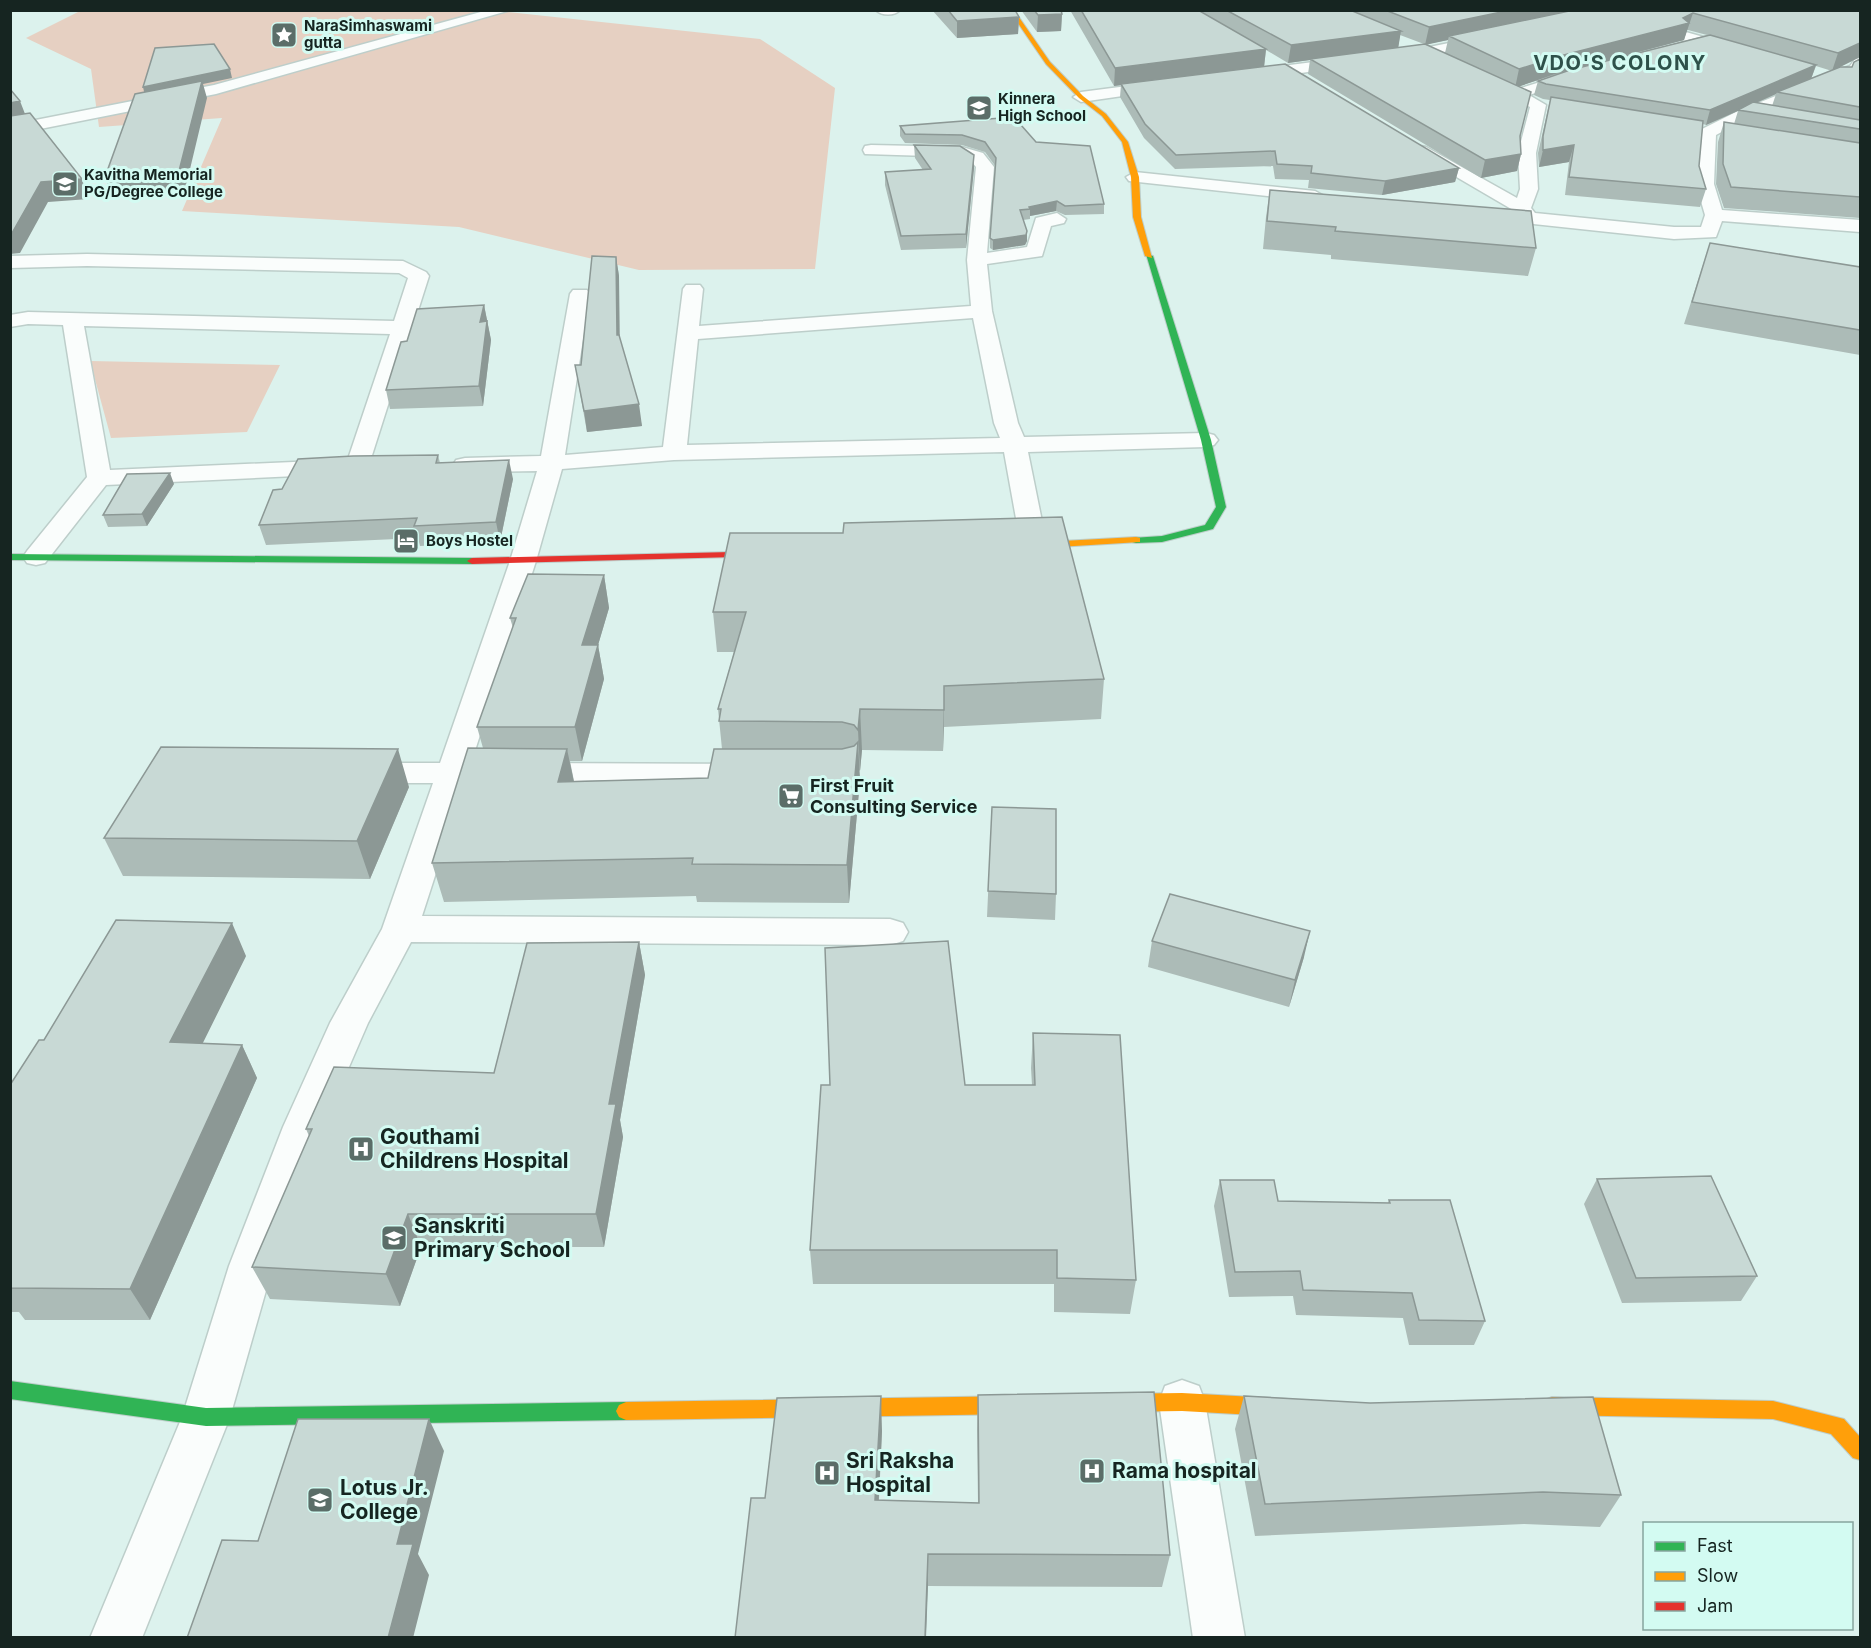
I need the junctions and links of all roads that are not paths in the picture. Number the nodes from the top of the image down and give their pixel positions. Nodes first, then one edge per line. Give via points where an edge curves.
1 (505, 10) edge
2 (882, 10) edge
3 (894, 10) edge
4 (1011, 10) edge
5 (1596, 14) edge
6 (1662, 16) edge
7 (1502, 36) edge
8 (1708, 41) junction
9 (1395, 43) edge
10 (1674, 50) edge
11 (1424, 52) junction
12 (1753, 55) edge
13 (1266, 60) edge
14 (1444, 62) edge
15 (1860, 62) edge
16 (1286, 70) junction
17 (1594, 70) edge
18 (1809, 72) edge
19 (1229, 78) edge
20 (1831, 79) junction
21 (1306, 82) edge
22 (1184, 84) edge
23 (1860, 84) edge
24 (1081, 97) junction
25 (1744, 114) junction
26 (1779, 120) edge
27 (10, 130) edge
28 (1688, 130) edge
29 (1708, 133) junction
30 (1732, 137) edge
31 (1405, 142) edge
32 (871, 150) dead end
33 (1135, 177) junction
34 (1332, 198) edge
35 (1471, 212) edge
36 (1526, 213) junction
37 (1714, 215) junction
38 (1057, 219) dead end
39 (1860, 226) edge
40 (977, 260) junction
41 (10, 262) edge
42 (693, 289) dead end
43 (580, 294) dead end
44 (982, 311) junction
45 (72, 320) junction
46 (10, 321) edge
47 (401, 328) junction
48 (688, 333) junction
49 (1206, 440) junction
50 (1015, 445) junction
51 (674, 453) junction
52 (552, 464) junction
53 (438, 465) edge
54 (99, 478) junction
55 (1034, 546) junction
56 (1010, 547) edge
57 (784, 554) edge
58 (10, 557) edge
59 (36, 557) junction
60 (523, 561) junction
61 (327, 773) edge
62 (453, 773) junction
63 (785, 774) edge
64 (400, 929) junction
65 (890, 932) dead end
66 (10, 1390) edge
67 (1182, 1402) junction
68 (1099, 1403) edge
69 (1040, 1404) edge
70 (1543, 1407) edge
71 (1299, 1408) edge
72 (206, 1417) junction
73 (1860, 1451) edge
74 (116, 1638) edge
75 (1219, 1638) edge

1 - 27 street via 216,88
2 - 3 street
4 - 24 street via 1048,63
5 - 6 street
5 - 8 street
7 - 11 street
8 - 10 street
8 - 12 street
9 - 11 street
11 - 14 street
11 - 16 street
13 - 16 street
15 - 20 street via 1855,69
16 - 19 street
16 - 21 street
17 - 36 street via 1509,93 1544,105 1527,153
18 - 20 street
20 - 23 street
20 - 25 street
22 - 24 street
24 - 33 street via 1104,115 1125,142
25 - 26 street
25 - 29 street
28 - 29 street
29 - 30 street
29 - 37 street via 1705,184
31 - 36 street
32 - 40 street via 962,152 977,157 985,167
33 - 34 street
33 - 49 street via 1137,218
35 - 36 street
36 - 37 street via 1674,233 1709,233
37 - 39 street
38 - 40 street via 1043,222 1035,252
40 - 44 street
41 - 47 street via 403,267 419,276
42 - 48 street
43 - 52 street
44 - 48 street
44 - 50 street via 1006,423
45 - 46 street
45 - 47 street
45 - 54 street
47 - 54 street via 369,466
48 - 51 street
49 - 50 street
49 - 55 street via 1221,507 1209,527 1162,539
50 - 51 street
50 - 55 street
51 - 52 street
52 - 53 street
52 - 60 street
54 - 59 street
55 - 56 street
57 - 60 street
58 - 59 street
59 - 60 street
60 - 62 street
61 - 62 street
62 - 63 street
62 - 64 street
64 - 65 street
64 - 72 street via 349,1023 303,1127 251,1266
66 - 72 street
67 - 68 street
67 - 71 street
67 - 75 street
69 - 72 street
70 - 73 street via 1773,1410 1837,1426
72 - 74 street

